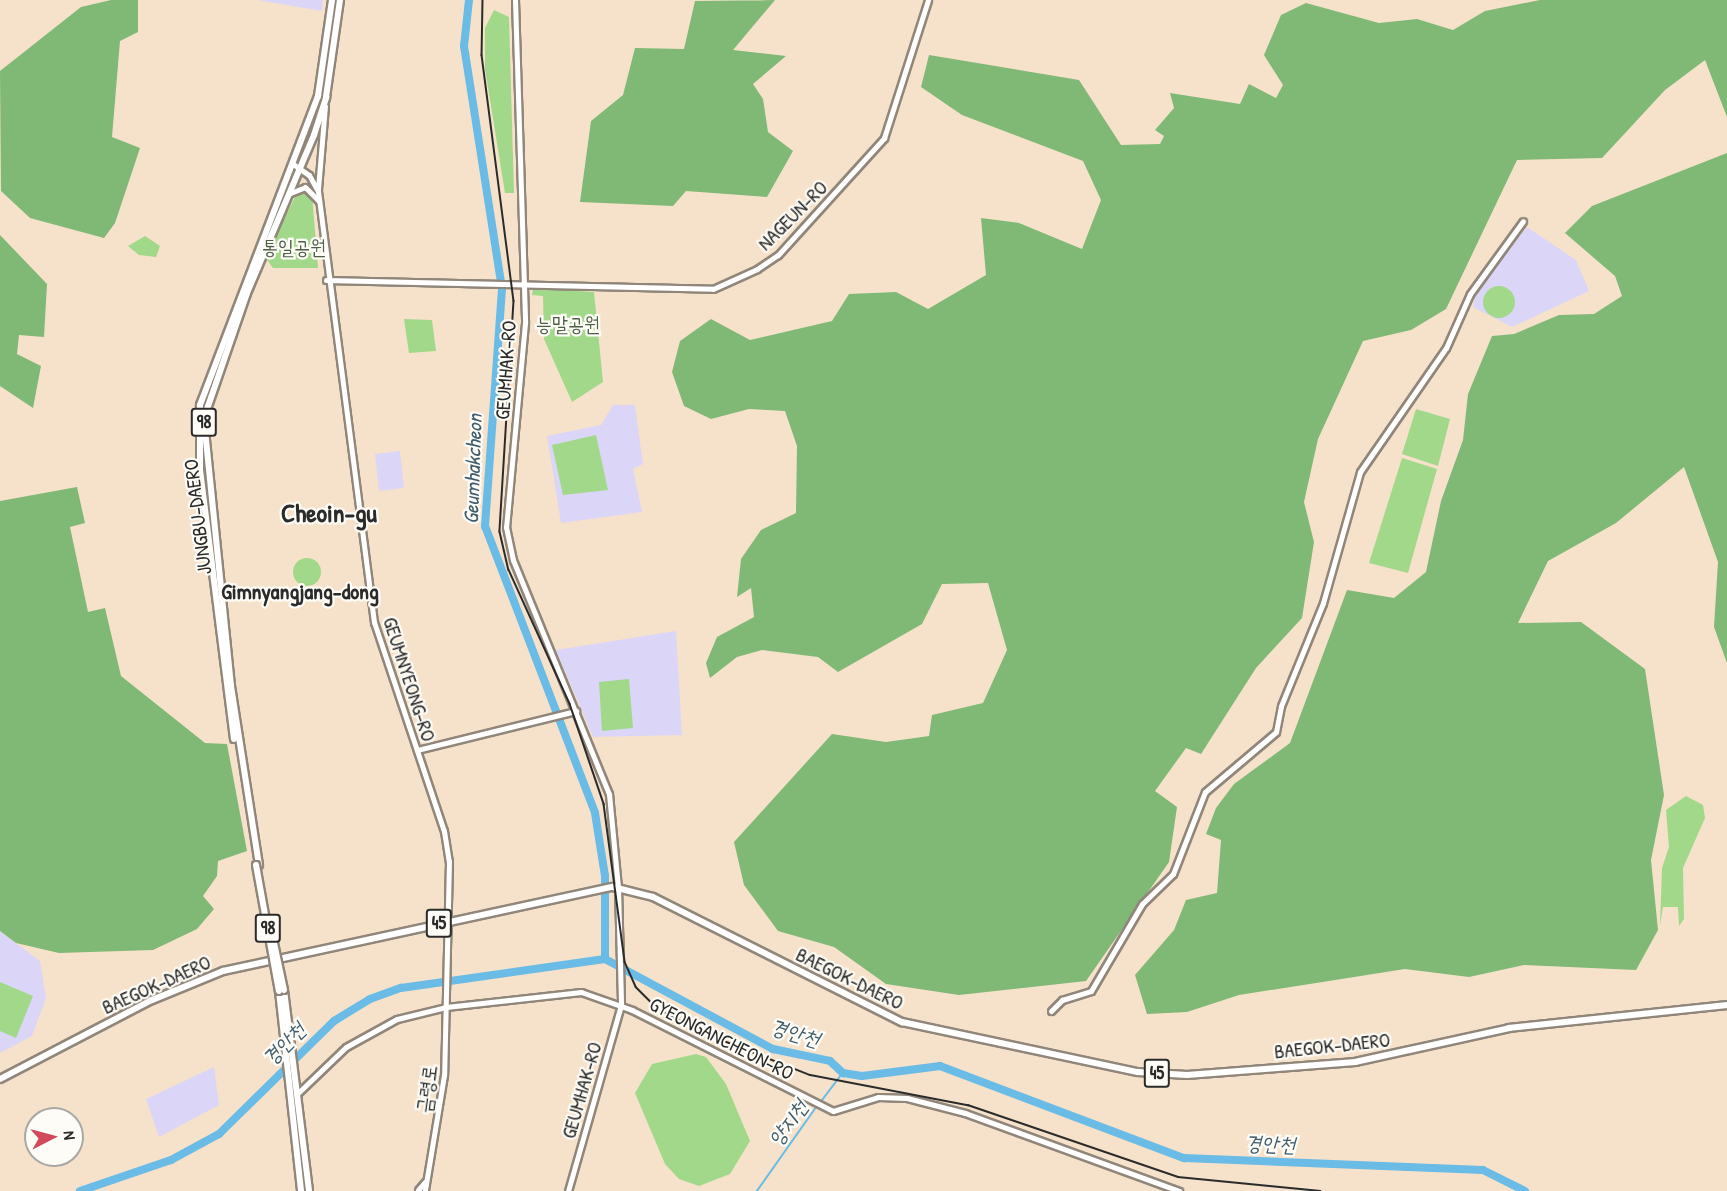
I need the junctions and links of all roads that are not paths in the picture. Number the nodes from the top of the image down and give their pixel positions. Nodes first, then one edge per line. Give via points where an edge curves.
1 (332, 0) edge
2 (340, 0) edge
3 (515, 0) edge
4 (928, 0) edge
5 (326, 97) junction
6 (296, 165) junction
7 (318, 191) junction
8 (287, 195) junction
9 (319, 201) junction
10 (1523, 221) dead end
11 (326, 280) junction
12 (524, 284) junction
13 (575, 711) junction
14 (417, 750) junction
15 (258, 865) junction
16 (616, 887) junction
17 (448, 922) junction
18 (449, 962) joint
19 (620, 1001) junction
20 (449, 1003) junction
21 (1727, 1005) edge
22 (1051, 1011) dead end
23 (0, 1079) edge
24 (295, 1091) junction
25 (425, 1182) junction
26 (417, 1190) edge
27 (301, 1191) edge
28 (309, 1191) edge
29 (425, 1191) edge
30 (568, 1191) edge
31 (1179, 1191) edge

1 - 6 main road, JUNGBU-DAERO / 98 via 318,96
2 - 5 main road, JUNGBU-DAERO / 98
3 - 12 main road, GEUMHAK-RO
4 - 12 main road, NAGEUN-RO via 884,138 778,255 713,289
5 - 6 main road, JUNGBU-DAERO / 98
5 - 7 main road, GEUMNYEONG-RO
6 - 7 main road
6 - 8 main road, JUNGBU-DAERO / 98
6 - 15 main road, JUNGBU-DAERO / 98 via 206,382 198,424 216,622
7 - 9 main road, GEUMNYEONG-RO
8 - 9 main road via 305,187
8 - 15 main road, JUNGBU-DAERO / 98 via 214,379 204,418 231,686
9 - 11 main road, GEUMNYEONG-RO
10 - 22 main road via 1470,294 1446,348 1360,472 1323,603 1281,706 1276,732 1205,792 1173,874 1142,904 1091,991 1062,1000
11 - 12 main road, NAGEUN-RO
11 - 14 main road, GEUMNYEONG-RO via 374,622
12 - 13 main road, GEUMHAK-RO via 524,359 506,527 516,568
13 - 14 main road
13 - 16 main road, GEUMHAK-RO via 609,794
14 - 17 main road, GEUMNYEONG-RO via 444,831
15 - 24 main road, JUNGBU-DAERO / 98, bridge
16 - 17 main road, BAEGOK-DAERO / 45
16 - 19 main road, GEUMHAK-RO
16 - 21 main road, BAEGOK-DAERO / 45 via 653,897 902,1022 1138,1072 1187,1075 1355,1062 1509,1028
17 - 18 main road, GEUMNYEONG-RO
17 - 23 main road, BAEGOK-DAERO / 45 via 223,971 152,1000
18 - 20 main road, 금령로
19 - 20 main road, GYEONGANCHEON-RO via 571,992
19 - 30 main road, GEUMHAK-RO
19 - 31 main road, GYEONGANCHEON-RO via 829,1109 878,1096 907,1098 965,1113
20 - 24 main road, GYEONGANCHEON-RO via 397,1019 359,1037
20 - 25 main road, 금령로 via 444,1075
24 - 27 main road, JUNGBU-DAERO / 98
24 - 28 main road, JUNGBU-DAERO / 98
25 - 26 main road
25 - 29 main road, 금령로
26 - 29 main road

